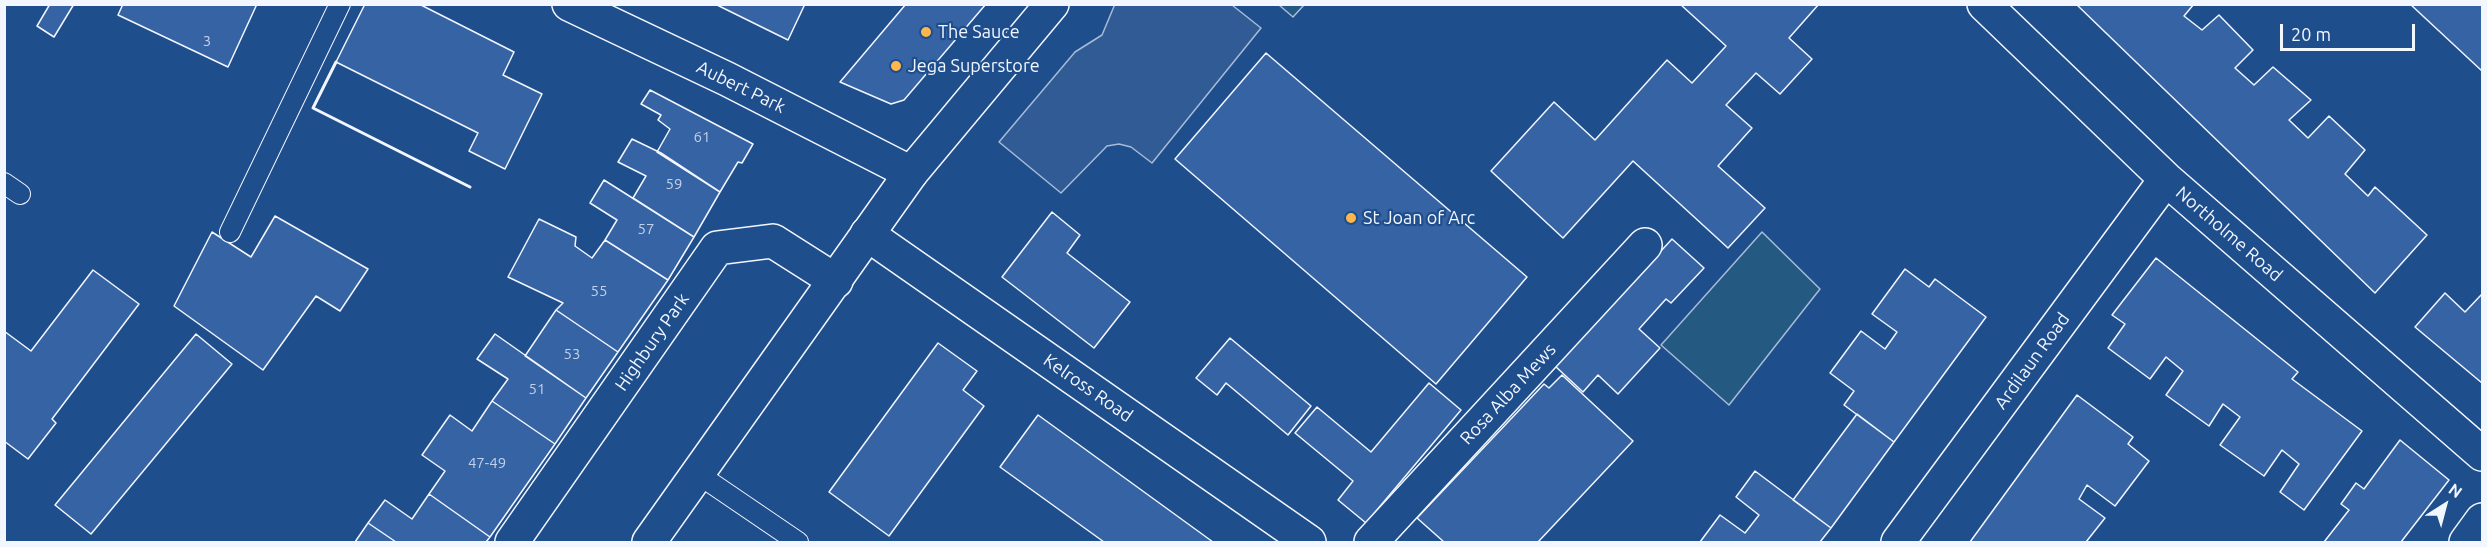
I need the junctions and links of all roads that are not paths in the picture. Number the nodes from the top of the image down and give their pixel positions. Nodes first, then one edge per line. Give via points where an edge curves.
1 (340, 4) edge
2 (569, 4) edge
3 (1052, 4) edge
4 (1984, 4) edge
5 (911, 173) junction
6 (2166, 179) junction
7 (230, 232) dead end
8 (867, 234) junction
9 (1645, 245) dead end
10 (836, 281) junction
11 (2482, 454) edge
12 (699, 474) junction
13 (2482, 520) edge
14 (512, 543) edge
15 (649, 543) edge
16 (798, 543) edge
17 (1309, 543) edge
18 (1371, 543) edge
19 (1898, 543) edge
20 (2466, 543) edge

1 - 7 lane
2 - 5 street, Aubert Park
3 - 5 street
4 - 6 street, Northolme Road
5 - 8 street
6 - 11 street, Northolme Road
6 - 19 street, Ardilaun Road
8 - 10 street
8 - 17 street, Kelross Road
9 - 18 street, Rosa Alba Mews
10 - 12 street
10 - 14 street, Highbury Park via 773,241 717,248
12 - 15 street
12 - 16 lane
13 - 20 street

